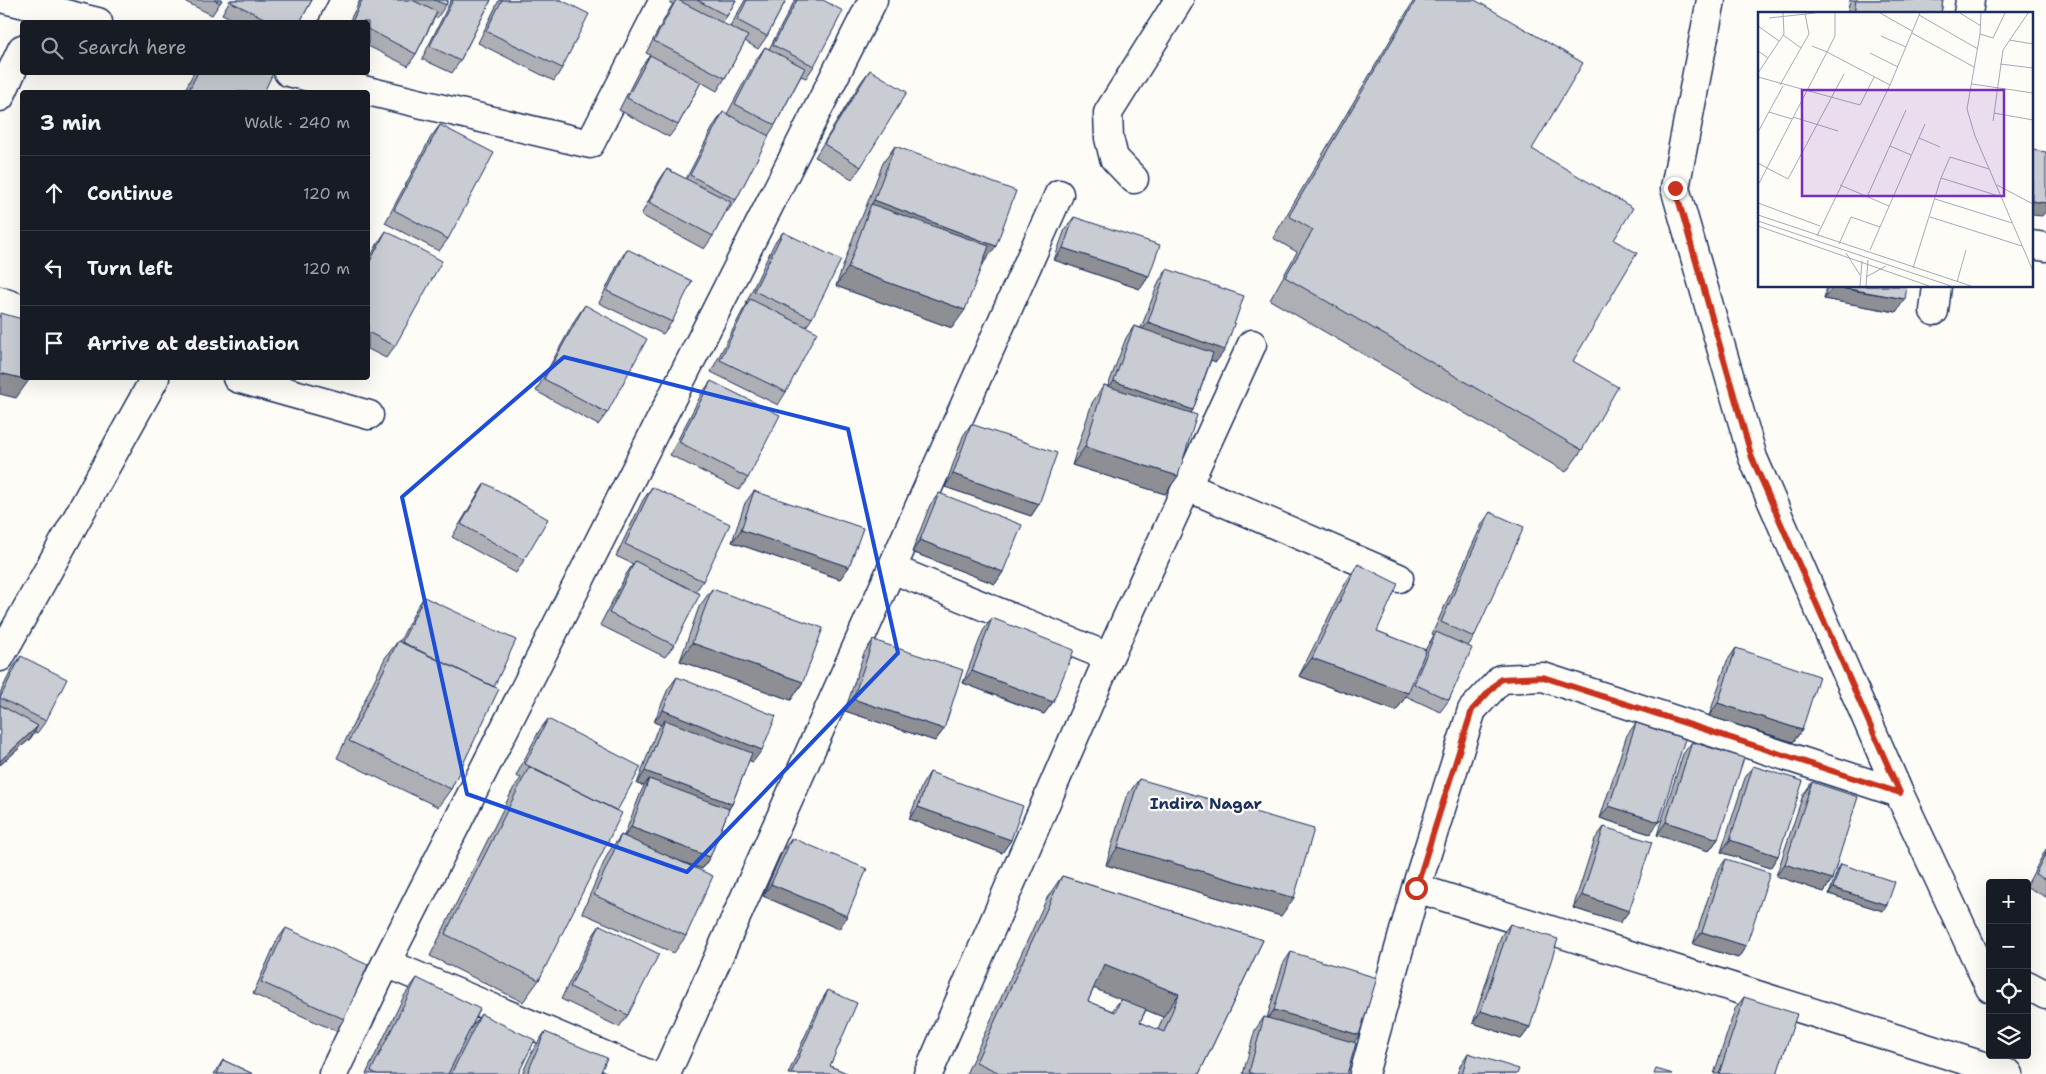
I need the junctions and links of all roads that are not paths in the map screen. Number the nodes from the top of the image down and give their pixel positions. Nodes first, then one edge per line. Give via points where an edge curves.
1 (8, 0) edge
2 (345, 0) edge
3 (664, 0) edge
4 (874, 0) edge
5 (1178, 0) edge
6 (1704, 2) edge
7 (41, 10) edge
8 (88, 20) edge
9 (335, 20) edge
10 (20, 53) edge
11 (300, 79) edge
12 (349, 90) edge
13 (370, 95) edge
14 (0, 97) edge
15 (1134, 179) dead end
16 (1059, 194) dead end
17 (0, 302) edge
18 (20, 308) edge
19 (1252, 344) dead end
20 (154, 380) edge
21 (244, 380) edge
22 (369, 415) dead end
23 (1188, 487) junction
24 (892, 569) junction
25 (1399, 578) dead end
26 (0, 657) edge
27 (1109, 657) junction
28 (1900, 793) junction
29 (1416, 888) junction
30 (1984, 962) edge
31 (386, 963) junction
32 (2031, 987) edge
33 (2046, 995) edge
34 (2019, 1059) edge
35 (333, 1074) edge
36 (648, 1074) edge
37 (666, 1074) edge
38 (928, 1074) edge
39 (1364, 1074) edge
40 (2009, 1074) edge
41 (2025, 1074) edge

1 - 7 street
2 - 9 street
3 - 13 street via 590,144
4 - 31 street
5 - 15 street via 1108,114 1114,158
6 - 28 street via 1675,188 1752,458
7 - 8 street
10 - 14 street
11 - 12 street
16 - 24 street
17 - 18 street
19 - 23 street
20 - 26 street
21 - 22 street
23 - 25 street
23 - 27 street
24 - 27 street
24 - 37 street
27 - 38 street
28 - 29 street via 1543,677 1501,679 1472,710
28 - 30 street
29 - 39 street
29 - 40 street
31 - 35 street
31 - 36 street
32 - 33 street
34 - 41 street

